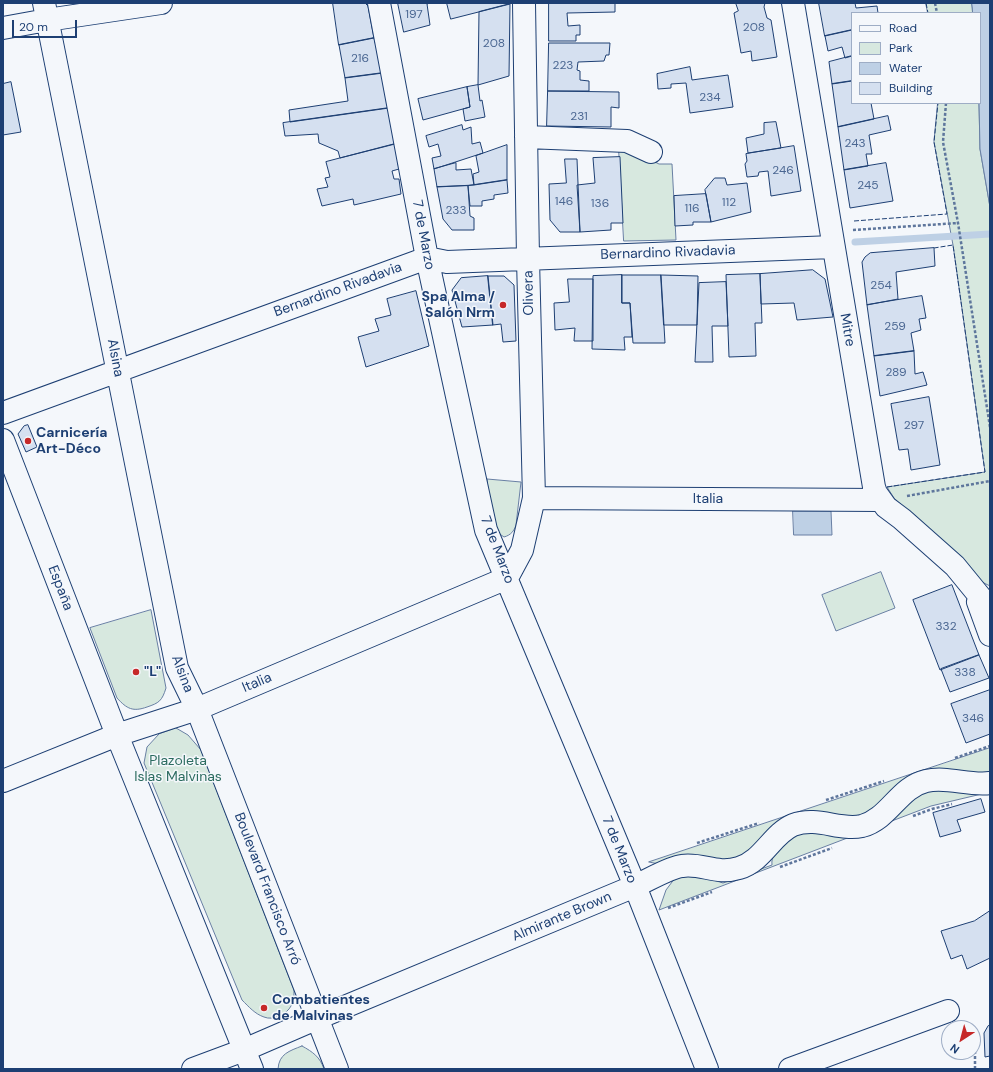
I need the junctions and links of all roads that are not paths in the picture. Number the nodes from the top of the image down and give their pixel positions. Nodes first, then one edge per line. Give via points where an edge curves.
1 (161, 3) edge
2 (379, 3) edge
3 (524, 3) edge
4 (794, 3) edge
5 (46, 12) edge
6 (3, 28) edge
7 (526, 137) junction
8 (651, 152) dead end
9 (832, 239) junction
10 (427, 258) junction
11 (528, 259) junction
12 (118, 370) junction
13 (3, 413) edge
14 (3, 440) edge
15 (534, 498) junction
16 (881, 500) junction
17 (507, 578) junction
18 (986, 606) edge
19 (990, 635) edge
20 (197, 709) junction
21 (117, 735) junction
22 (3, 781) edge
23 (990, 783) edge
24 (635, 886) junction
25 (948, 1011) dead end
26 (318, 1018) junction
27 (248, 1059) edge
28 (192, 1069) edge
29 (337, 1069) edge
30 (707, 1069) edge
31 (772, 1069) edge
32 (776, 1069) edge
33 (790, 1069) edge

1 - 5 street
2 - 10 street, 7 de Marzo
3 - 7 street, Olivera
4 - 9 street, Mitre
5 - 6 street
5 - 12 street, Alsina
7 - 8 street via 627,141
7 - 11 street, Olivera
9 - 11 street, Bernardino Rivadavia
9 - 16 street, Mitre via 874,487
10 - 11 street, Bernardino Rivadavia via 447,262
10 - 12 street, Bernardino Rivadavia
10 - 17 street, 7 de Marzo via 486,530
11 - 15 street, Olivera
12 - 13 street, Bernardino Rivadavia
12 - 20 street, Alsina via 177,668
14 - 21 street, España
15 - 16 street, Italia
15 - 17 street, Olivera via 522,550
16 - 18 street, Mitre via 955,566
17 - 20 street, Italia
17 - 24 street, 7 de Marzo
18 - 19 street via 978,602
20 - 21 street, Italia
20 - 26 street, Boulevard Francisco Arró
21 - 22 street, Italia
21 - 27 street
23 - 24 street, Almirante Brown via 926,781 900,796 879,818 863,826 803,822 781,833 753,862 740,868 716,871 681,866
24 - 26 street, Almirante Brown
24 - 30 street, 7 de Marzo
25 - 33 street
26 - 27 street, Almirante Brown
26 - 29 street, Boulevard Francisco Arró
27 - 28 street, Almirante Brown
31 - 32 street

